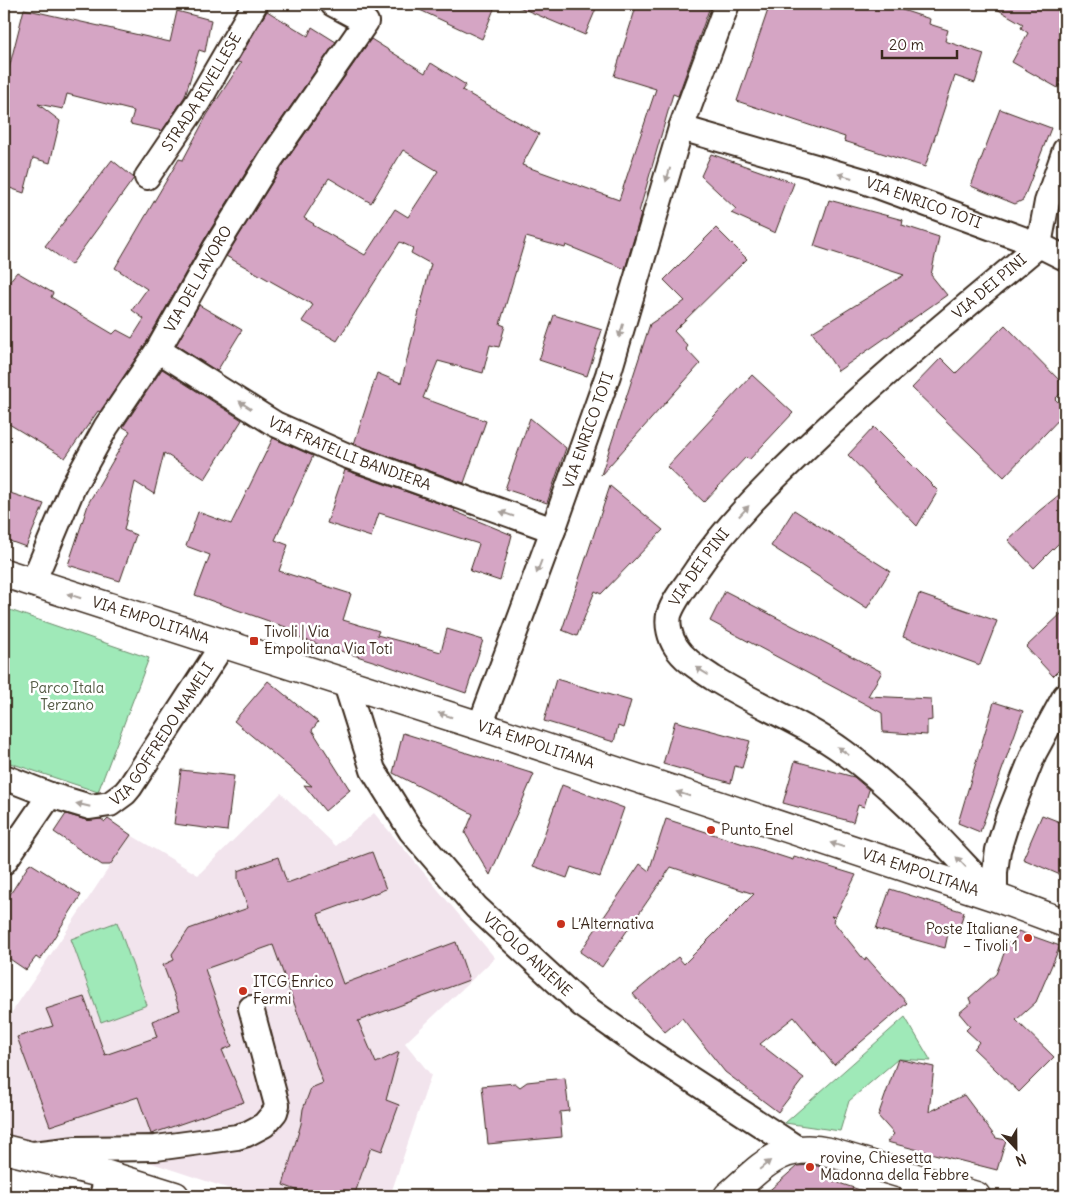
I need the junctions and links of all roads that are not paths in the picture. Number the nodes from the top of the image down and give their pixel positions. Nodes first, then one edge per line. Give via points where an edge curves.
1 (255, 4) edge
2 (333, 4) edge
3 (727, 4) edge
4 (681, 128) junction
5 (1065, 150) edge
6 (147, 177) dead end
7 (1039, 245) junction
8 (1065, 258) edge
9 (158, 350) junction
10 (553, 530) junction
11 (4, 573) edge
12 (33, 582) junction
13 (223, 644) junction
14 (346, 684) junction
15 (1065, 696) edge
16 (480, 726) junction
17 (4, 777) edge
18 (50, 795) junction
19 (4, 862) edge
20 (995, 897) junction
21 (1065, 923) edge
22 (251, 1008) dead end
23 (798, 1149) junction
24 (15, 1152) edge
25 (105, 1186) edge
26 (915, 1187) edge
27 (175, 1196) edge
28 (728, 1196) edge
29 (976, 1196) edge

1 - 6 street, STRADA RIVELLESE via 198,102
2 - 9 street, VIA DEL LAVORO via 366,22 270,160
3 - 4 street, VIA ENRICO TOTI
7 -> 4 street, VIA ENRICO TOTI via 864,181
4 -> 10 street, VIA ENRICO TOTI via 608,374
5 - 7 street via 1051,188
7 - 8 street, VIA DEI PINI
20 -> 7 street, VIA DEI PINI via 898,796 857,762 821,737 734,691 687,660 672,640 669,617 676,600 714,546 771,483 855,401
10 -> 9 street, VIA FRATELLI BANDIERA via 344,455 274,424
9 - 12 street, VIA DEL LAVORO via 106,427 73,487
10 -> 16 street, VIA ENRICO TOTI
11 - 12 main road, VIA EMPOLITANA
13 -> 12 main road, VIA EMPOLITANA
13 - 14 main road, VIA EMPOLITANA
13 -> 18 street, VIA GOFFREDO MAMELI via 125,794 110,804 90,807
16 -> 14 main road, VIA EMPOLITANA
14 - 23 street, VICOLO ANIENE via 374,770 411,831 476,907 581,1004
15 - 20 street via 1034,752 1008,818 997,856
20 -> 16 main road, VIA EMPOLITANA
17 - 18 street, VIA GOFFREDO MAMELI
18 - 19 street
20 - 21 main road, VIA EMPOLITANA
22 - 24 street via 277,1105 264,1125 237,1137 156,1148
23 - 26 main road via 829,1152
28 -> 23 main road via 775,1157
24 - 25 main road
25 - 27 main road
26 - 29 main road

